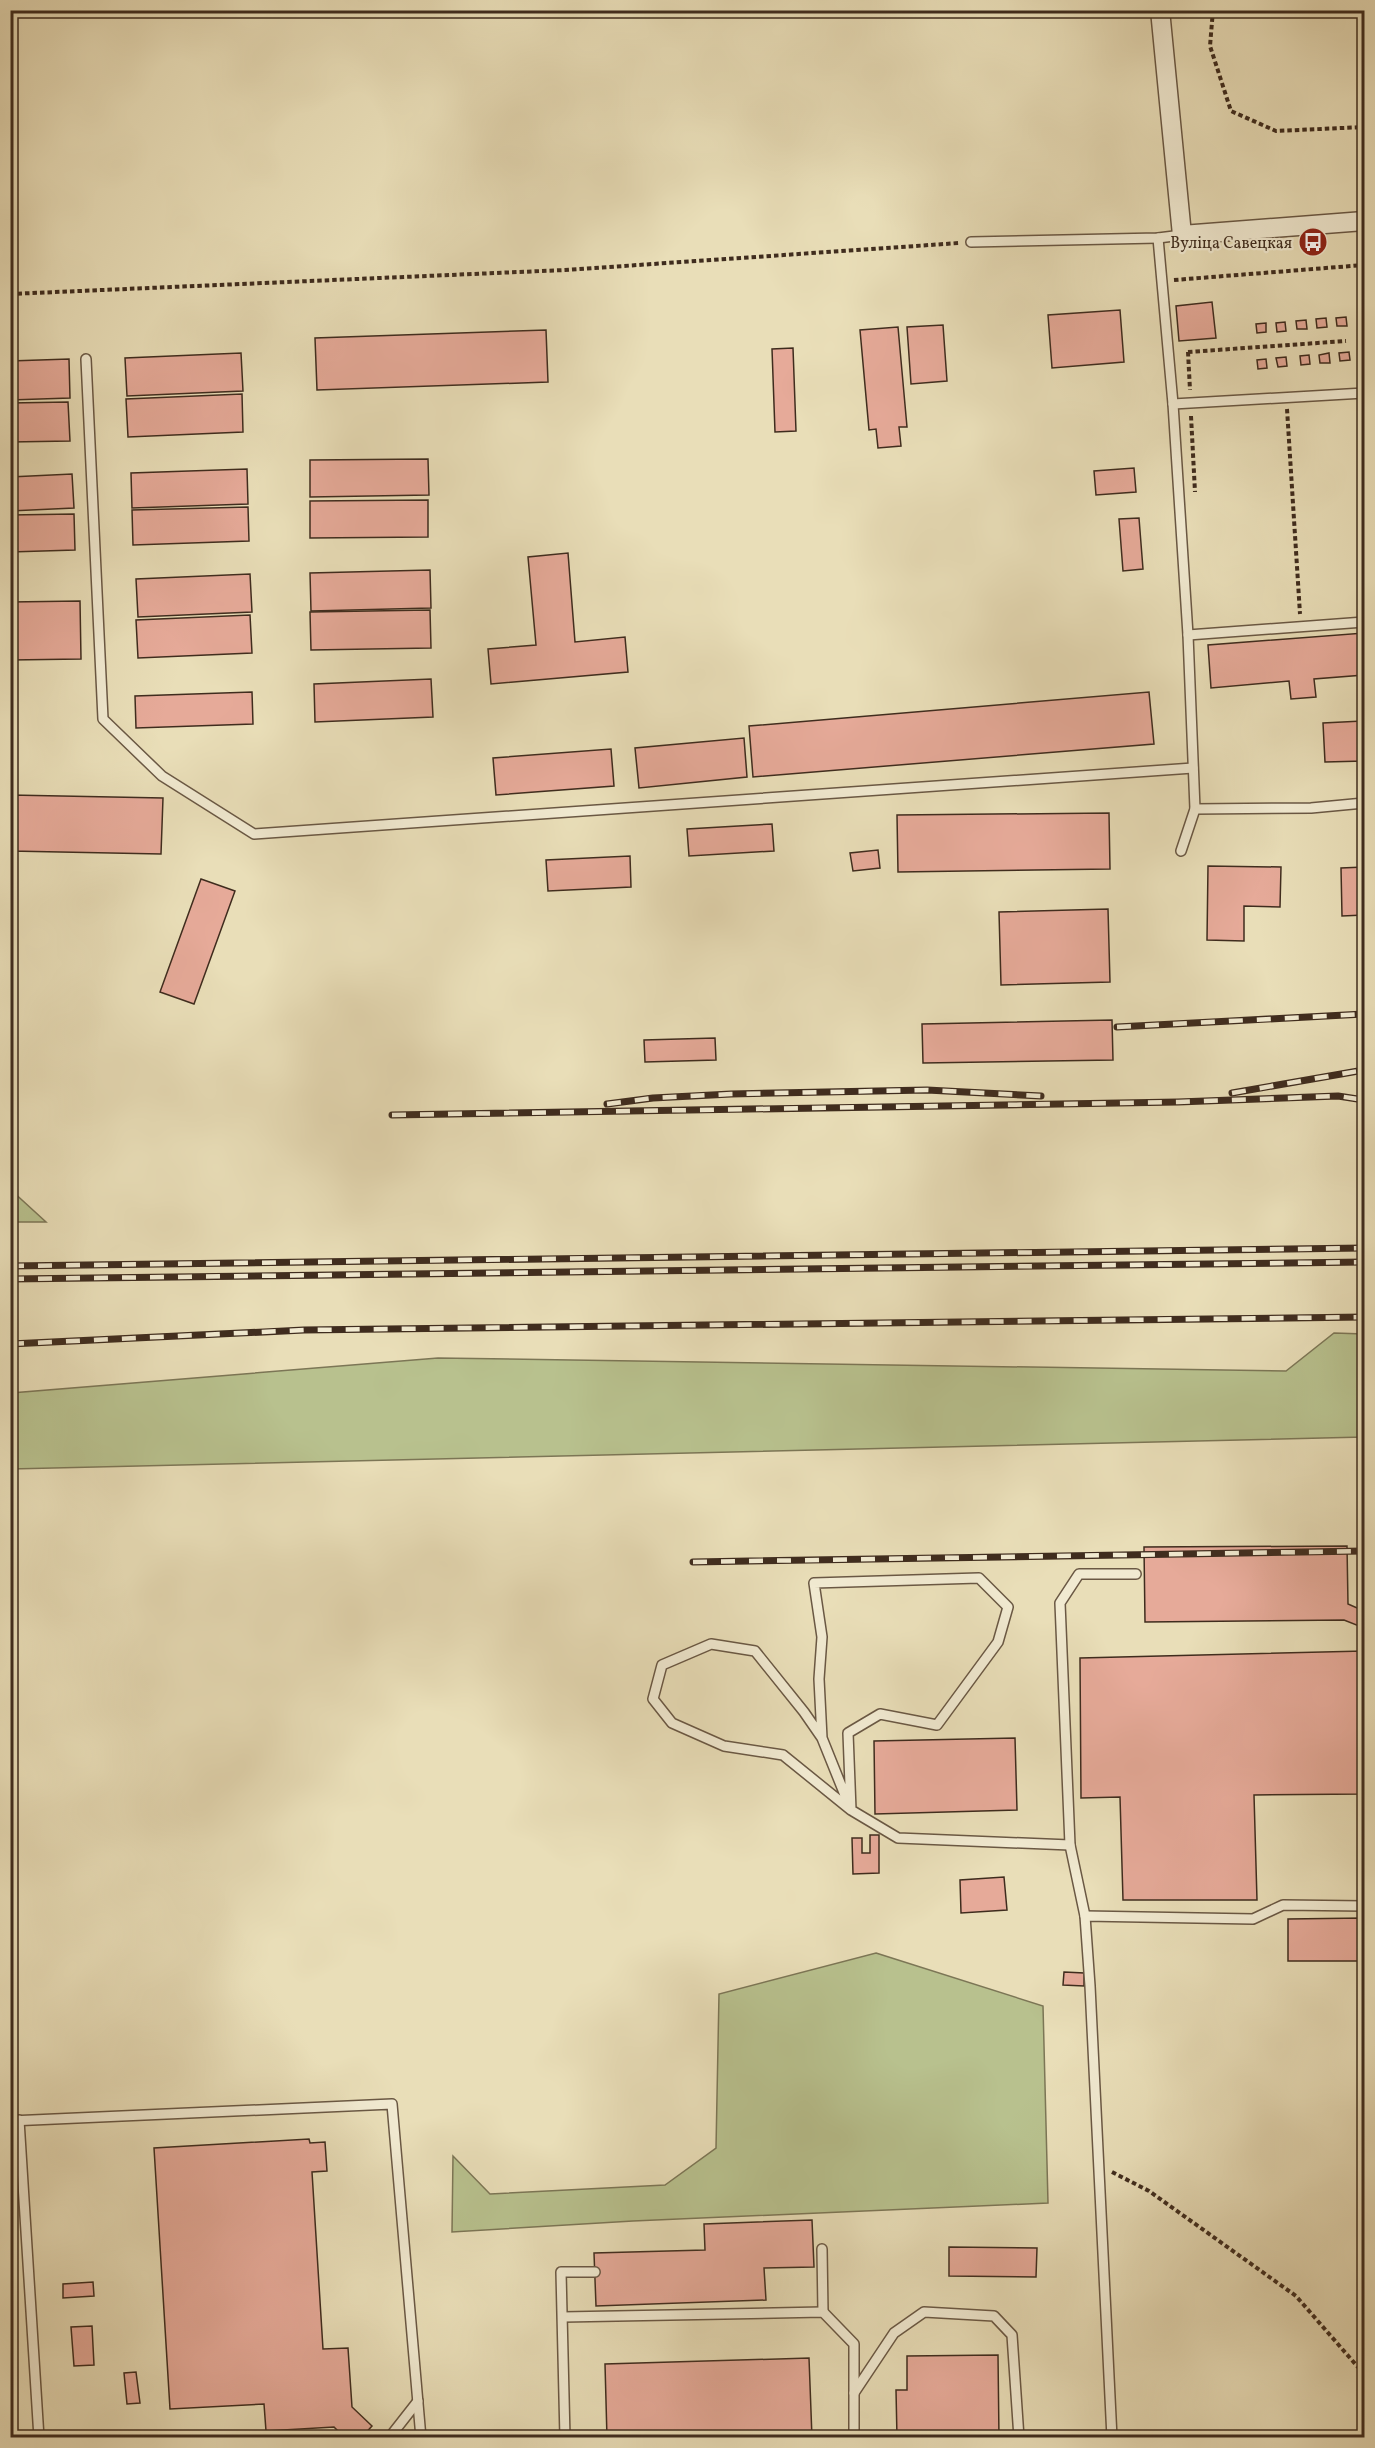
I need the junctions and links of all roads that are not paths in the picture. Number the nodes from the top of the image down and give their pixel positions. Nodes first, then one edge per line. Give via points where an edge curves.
1 (1160, 10) edge
2 (1365, 221) edge
3 (1182, 235) junction
4 (1158, 238) junction
5 (971, 242) road end
6 (86, 359) dead end
7 (1365, 393) edge
8 (1173, 404) junction
9 (1365, 622) edge
10 (1188, 635) junction
11 (1193, 768) junction
12 (1365, 803) edge
13 (1195, 810) junction
14 (1181, 851) dead end
15 (1136, 1574) dead end
16 (822, 1738) junction
17 (851, 1810) junction
18 (1070, 1845) junction
19 (1365, 1906) edge
20 (1085, 1916) junction
21 (15, 2120) edge
22 (822, 2249) dead end
23 (595, 2272) dead end
24 (823, 2312) junction
25 (563, 2317) junction
26 (854, 2392) junction
27 (418, 2401) junction
28 (812, 2436) dead end
29 (854, 2437) edge
30 (39, 2438) edge
31 (389, 2438) edge
32 (421, 2438) edge
33 (566, 2438) edge
34 (1019, 2438) edge
35 (1112, 2438) edge

1 - 3 street
2 - 3 street
3 - 4 lane
4 - 5 lane
4 - 8 lane
6 - 11 lane via 103,719 162,776 254,834
7 - 8 lane
8 - 10 lane
9 - 10 lane
10 - 11 lane
11 - 13 lane
12 - 13 lane
13 - 14 lane
15 - 18 lane via 1079,1574 1060,1603
16 - 17 lane
16 - 17 lane via 754,1652 711,1644 662,1665 652,1699 672,1724 724,1746 783,1755
16 - 17 lane via 822,1637 814,1583 980,1578 1008,1607 998,1642 937,1725 880,1714 848,1733
17 - 18 lane via 898,1838
18 - 20 lane
19 - 20 lane via 1283,1905 1252,1919
20 - 35 lane
21 - 27 lane via 392,2104
21 - 30 lane
22 - 24 lane
23 - 25 lane via 561,2272
24 - 25 lane
24 - 26 lane via 854,2344
25 - 33 lane
26 - 29 lane
26 - 34 lane via 894,2333 924,2312 994,2316 1012,2335
27 - 31 lane
27 - 32 lane
28 - 29 lane

